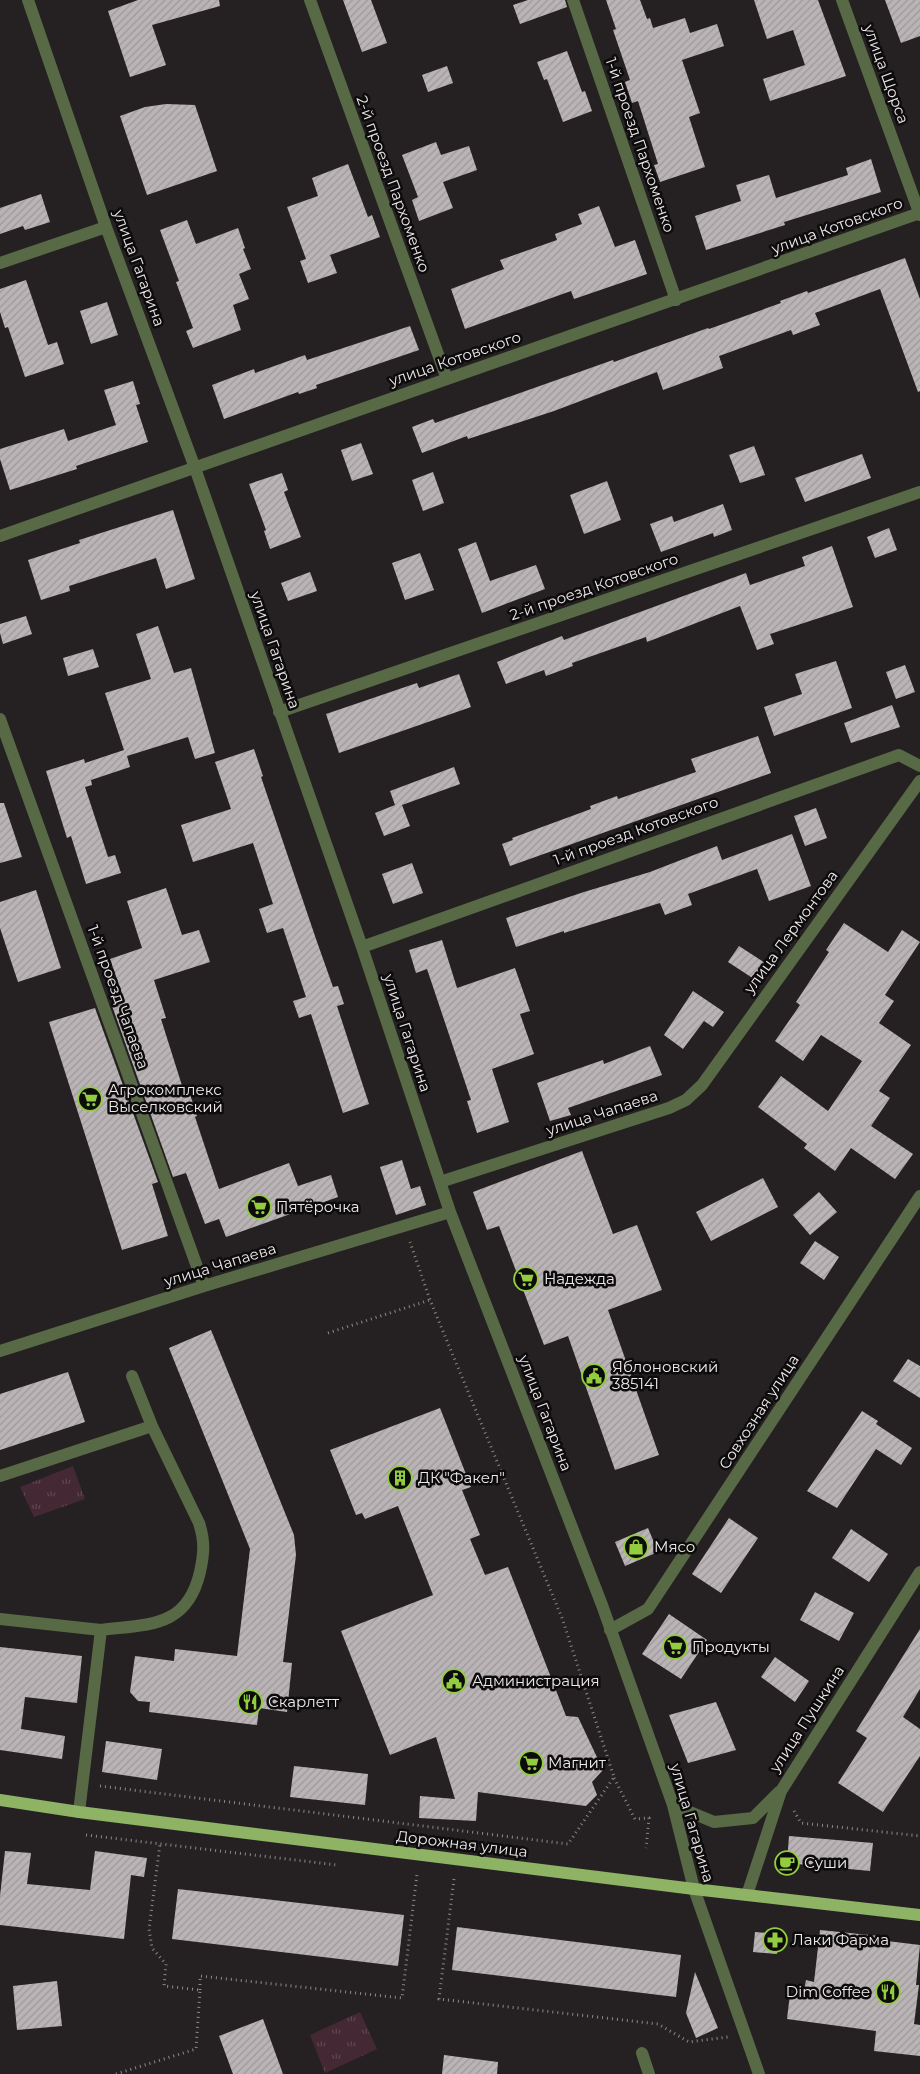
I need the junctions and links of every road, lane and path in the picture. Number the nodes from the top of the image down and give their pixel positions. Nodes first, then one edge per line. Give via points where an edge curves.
1 (28, 0) edge
2 (310, 0) edge
3 (573, 0) edge
4 (842, 0) edge
5 (920, 214) edge
6 (106, 227) junction
7 (0, 263) edge
8 (676, 300) junction
9 (447, 379) junction
10 (195, 468) junction
11 (920, 492) edge
12 (0, 536) edge
13 (279, 712) junction
14 (0, 719) edge
15 (920, 766) edge
16 (920, 781) edge
17 (362, 947) junction
18 (686, 1100) joint
19 (440, 1182) junction
20 (920, 1196) edge
21 (450, 1212) junction
22 (405, 1227) junction
23 (204, 1286) junction
24 (430, 1300) junction
25 (328, 1333) dead end
26 (0, 1352) edge
27 (132, 1376) dead end
28 (152, 1426) junction
29 (0, 1476) edge
30 (920, 1572) edge
31 (0, 1619) edge
32 (101, 1630) junction
33 (610, 1630) junction
34 (614, 1777) junction
35 (83, 1784) junction
36 (780, 1790) junction
37 (0, 1800) edge
38 (673, 1804) junction
39 (80, 1812) junction
40 (86, 1835) dead end
41 (920, 1836) edge
42 (160, 1844) junction
43 (646, 1848) dead end
44 (339, 1865) dead end
45 (425, 1875) dead end
46 (447, 1878) dead end
47 (454, 1879) junction
48 (463, 1880) dead end
49 (694, 1889) junction
50 (747, 1895) junction
51 (920, 1915) edge
52 (200, 1990) junction
53 (730, 2036) dead end
54 (642, 2054) dead end
55 (116, 2074) edge
56 (649, 2074) edge
57 (759, 2074) edge

1 - 6 street, улица Гагарина
2 - 9 street, 2-й проезд Пархоменко
3 - 8 street, 1-й проезд Пархоменко
4 - 5 street, улица Щорса
5 - 8 street, улица Котовского
6 - 7 street
6 - 10 street, улица Гагарина
8 - 9 street, улица Котовского
9 - 10 street, улица Котовского
10 - 12 street, улица Котовского
10 - 13 street, улица Гагарина
11 - 13 street, 2-й проезд Котовского
13 - 17 street, улица Гагарина
14 - 23 street, 1-й проезд Чапаева
15 - 17 street, 1-й проезд Котовского via 899,755
16 - 18 street, улица Лермонтова via 702,1085
17 - 19 street, улица Гагарина
18 - 19 street, улица Чапаева
19 - 21 street, улица Гагарина
20 - 33 street, Совхозная улица via 648,1609
21 - 22 street, улица Чапаева
21 - 33 street, улица Гагарина
22 - 23 street, улица Чапаева
22 - 24 path
23 - 26 street, улица Чапаева
24 - 25 path
24 - 34 path via 562,1618
27 - 28 street
28 - 29 street
28 - 32 street via 203,1534 203,1558 197,1582 189,1602 173,1617
30 - 36 street, улица Пушкина
31 - 32 street
32 - 35 street
33 - 38 street, улица Гагарина
34 - 35 path via 568,1844
34 - 43 path via 635,1819 649,1818
35 - 39 street
36 - 38 street via 753,1818 714,1822
36 - 41 path via 801,1823
36 - 50 street, улица Пушкина
37 - 39 main road, Дорожная улица
38 - 49 street, улица Гагарина
39 - 49 main road, Дорожная улица
40 - 42 path
42 - 44 path
42 - 52 path via 149,1929 152,1948 166,1964 164,1986
45 - 52 path via 417,1874 402,1998 200,1976
46 - 47 path
47 - 48 path
47 - 53 path via 439,1999 658,2024 689,2042
49 - 50 main road, Дорожная улица
49 - 57 street, улица Гагарина
50 - 51 main road, Дорожная улица
52 - 55 path via 196,2049
54 - 56 street

